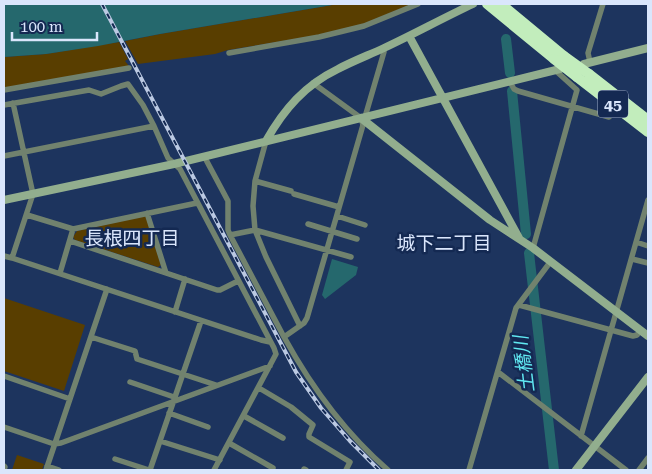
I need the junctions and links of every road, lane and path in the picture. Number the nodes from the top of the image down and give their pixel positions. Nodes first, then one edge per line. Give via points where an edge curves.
1 (418, 4) edge
2 (473, 4) edge
3 (488, 4) edge
4 (501, 4) edge
5 (602, 4) edge
6 (409, 36) junction
7 (383, 48) junction
8 (648, 48) edge
9 (229, 53) dead end
10 (559, 57) junction
11 (587, 63) joint
12 (129, 68) dead end
13 (558, 70) joint
14 (510, 82) junction
15 (313, 84) junction
16 (4, 90) edge
17 (442, 98) junction
18 (13, 103) junction
19 (4, 104) edge
20 (573, 106) junction
21 (611, 115) dead end
22 (363, 118) junction
23 (648, 120) edge
24 (154, 126) junction
25 (648, 132) edge
26 (266, 141) junction
27 (24, 152) junction
28 (4, 156) edge
29 (204, 156) junction
30 (174, 164) junction
31 (255, 181) junction
32 (33, 194) junction
33 (4, 200) edge
34 (648, 200) edge
35 (197, 202) junction
36 (339, 207) junction
37 (147, 214) junction
38 (27, 215) junction
39 (337, 216) junction
40 (308, 224) dead end
41 (365, 225) dead end
42 (74, 230) junction
43 (256, 230) junction
44 (332, 231) junction
45 (230, 235) junction
46 (357, 239) dead end
47 (519, 239) junction
48 (70, 241) junction
49 (636, 242) junction
50 (648, 246) edge
51 (533, 248) junction
52 (327, 250) junction
53 (4, 256) edge
54 (351, 257) dead end
55 (12, 258) junction
56 (632, 259) junction
57 (550, 261) junction
58 (648, 263) edge
59 (60, 273) junction
60 (166, 273) junction
61 (185, 279) junction
62 (238, 281) junction
63 (107, 289) junction
64 (519, 304) junction
65 (175, 312) junction
66 (617, 312) junction
67 (201, 321) junction
68 (300, 326) junction
69 (612, 330) junction
70 (641, 330) junction
71 (648, 336) edge
72 (91, 337) junction
73 (285, 340) junction
74 (270, 342) junction
75 (274, 348) junction
76 (270, 366) junction
77 (498, 372) junction
78 (182, 374) junction
79 (4, 376) edge
80 (648, 378) edge
81 (130, 382) dead end
82 (216, 385) junction
83 (259, 388) junction
84 (70, 399) junction
85 (174, 399) junction
86 (169, 413) junction
87 (244, 416) junction
88 (4, 427) edge
89 (208, 427) dead end
90 (581, 436) junction
91 (283, 438) dead end
92 (160, 441) junction
93 (229, 443) junction
94 (54, 444) junction
95 (595, 446) junction
96 (648, 458) edge
97 (115, 459) dead end
98 (220, 460) junction
99 (47, 468) edge
100 (273, 468) dead end
101 (59, 470) edge
102 (150, 470) edge
103 (216, 470) edge
104 (346, 470) edge
105 (388, 470) edge
106 (469, 470) edge
107 (576, 470) edge
108 (626, 470) edge
109 (639, 470) edge

1 - 9 street via 364,26 312,39
2 - 6 street
3 - 10 highway, 45
4 - 10 highway, 45
5 - 11 street
6 - 7 street
6 - 17 street
7 - 15 street via 336,69
7 - 22 street
8 - 11 street
10 - 23 highway, 45, bridge via 589,74
10 - 25 highway, 45, bridge via 578,77
12 - 16 street
13 - 14 street
13 - 20 street via 577,90
14 - 17 street
14 - 20 street via 518,91
15 - 22 street
15 - 26 street via 283,113
17 - 22 street
17 - 47 street
18 - 19 street
18 - 24 street via 90,90 101,94 128,84
18 - 27 street
20 - 21 street
20 - 51 street
22 - 26 street
22 - 36 street
22 - 47 street via 491,221
24 - 27 street
24 - 30 street via 168,158
26 - 29 street
26 - 31 street
27 - 28 street
27 - 32 street
29 - 30 street
29 - 45 street via 228,201
30 - 32 street
30 - 35 street via 180,169
31 - 36 street
31 - 43 street via 253,206
32 - 33 street
32 - 38 street
34 - 49 street
35 - 37 street
35 - 62 street
36 - 39 street
37 - 42 street
37 - 60 street
38 - 42 street
38 - 55 street
39 - 41 street
39 - 44 street
40 - 44 street
42 - 48 street
43 - 45 street
43 - 52 street
43 - 68 street
44 - 46 street
44 - 52 street
45 - 73 street
47 - 51 street
48 - 59 street
48 - 60 street
49 - 50 street
49 - 56 street
51 - 57 street
52 - 54 street
52 - 68 street via 307,318
53 - 55 street
55 - 59 street
56 - 58 street
56 - 66 street
57 - 64 street
57 - 66 street
59 - 63 street
60 - 61 street
61 - 62 street via 220,290
61 - 65 street
62 - 74 street
63 - 65 street
63 - 72 street
64 - 69 street
64 - 77 street
65 - 67 street
66 - 69 street
66 - 70 street
67 - 74 street
67 - 78 street
68 - 73 street
69 - 70 street via 633,336
69 - 90 street
70 - 71 street
72 - 78 street via 135,351 137,359
72 - 84 street
73 - 75 street
73 - 105 street via 310,383 339,422
74 - 75 street
75 - 76 street via 276,354
76 - 82 street
76 - 83 street
77 - 90 street
77 - 106 street
78 - 82 street
78 - 85 street
79 - 84 street
80 - 95 street
81 - 85 street
82 - 85 street
83 - 87 street
83 - 104 street via 291,407 313,426 309,437 350,462
84 - 94 street
85 - 86 street
85 - 94 street
86 - 89 street
86 - 92 street
87 - 91 street
87 - 93 street
88 - 94 street
90 - 95 street
92 - 98 street
92 - 102 street
93 - 98 street
93 - 100 street
94 - 99 street
95 - 107 street
95 - 108 street
96 - 109 street
97 - 102 street
98 - 103 street
99 - 101 street

